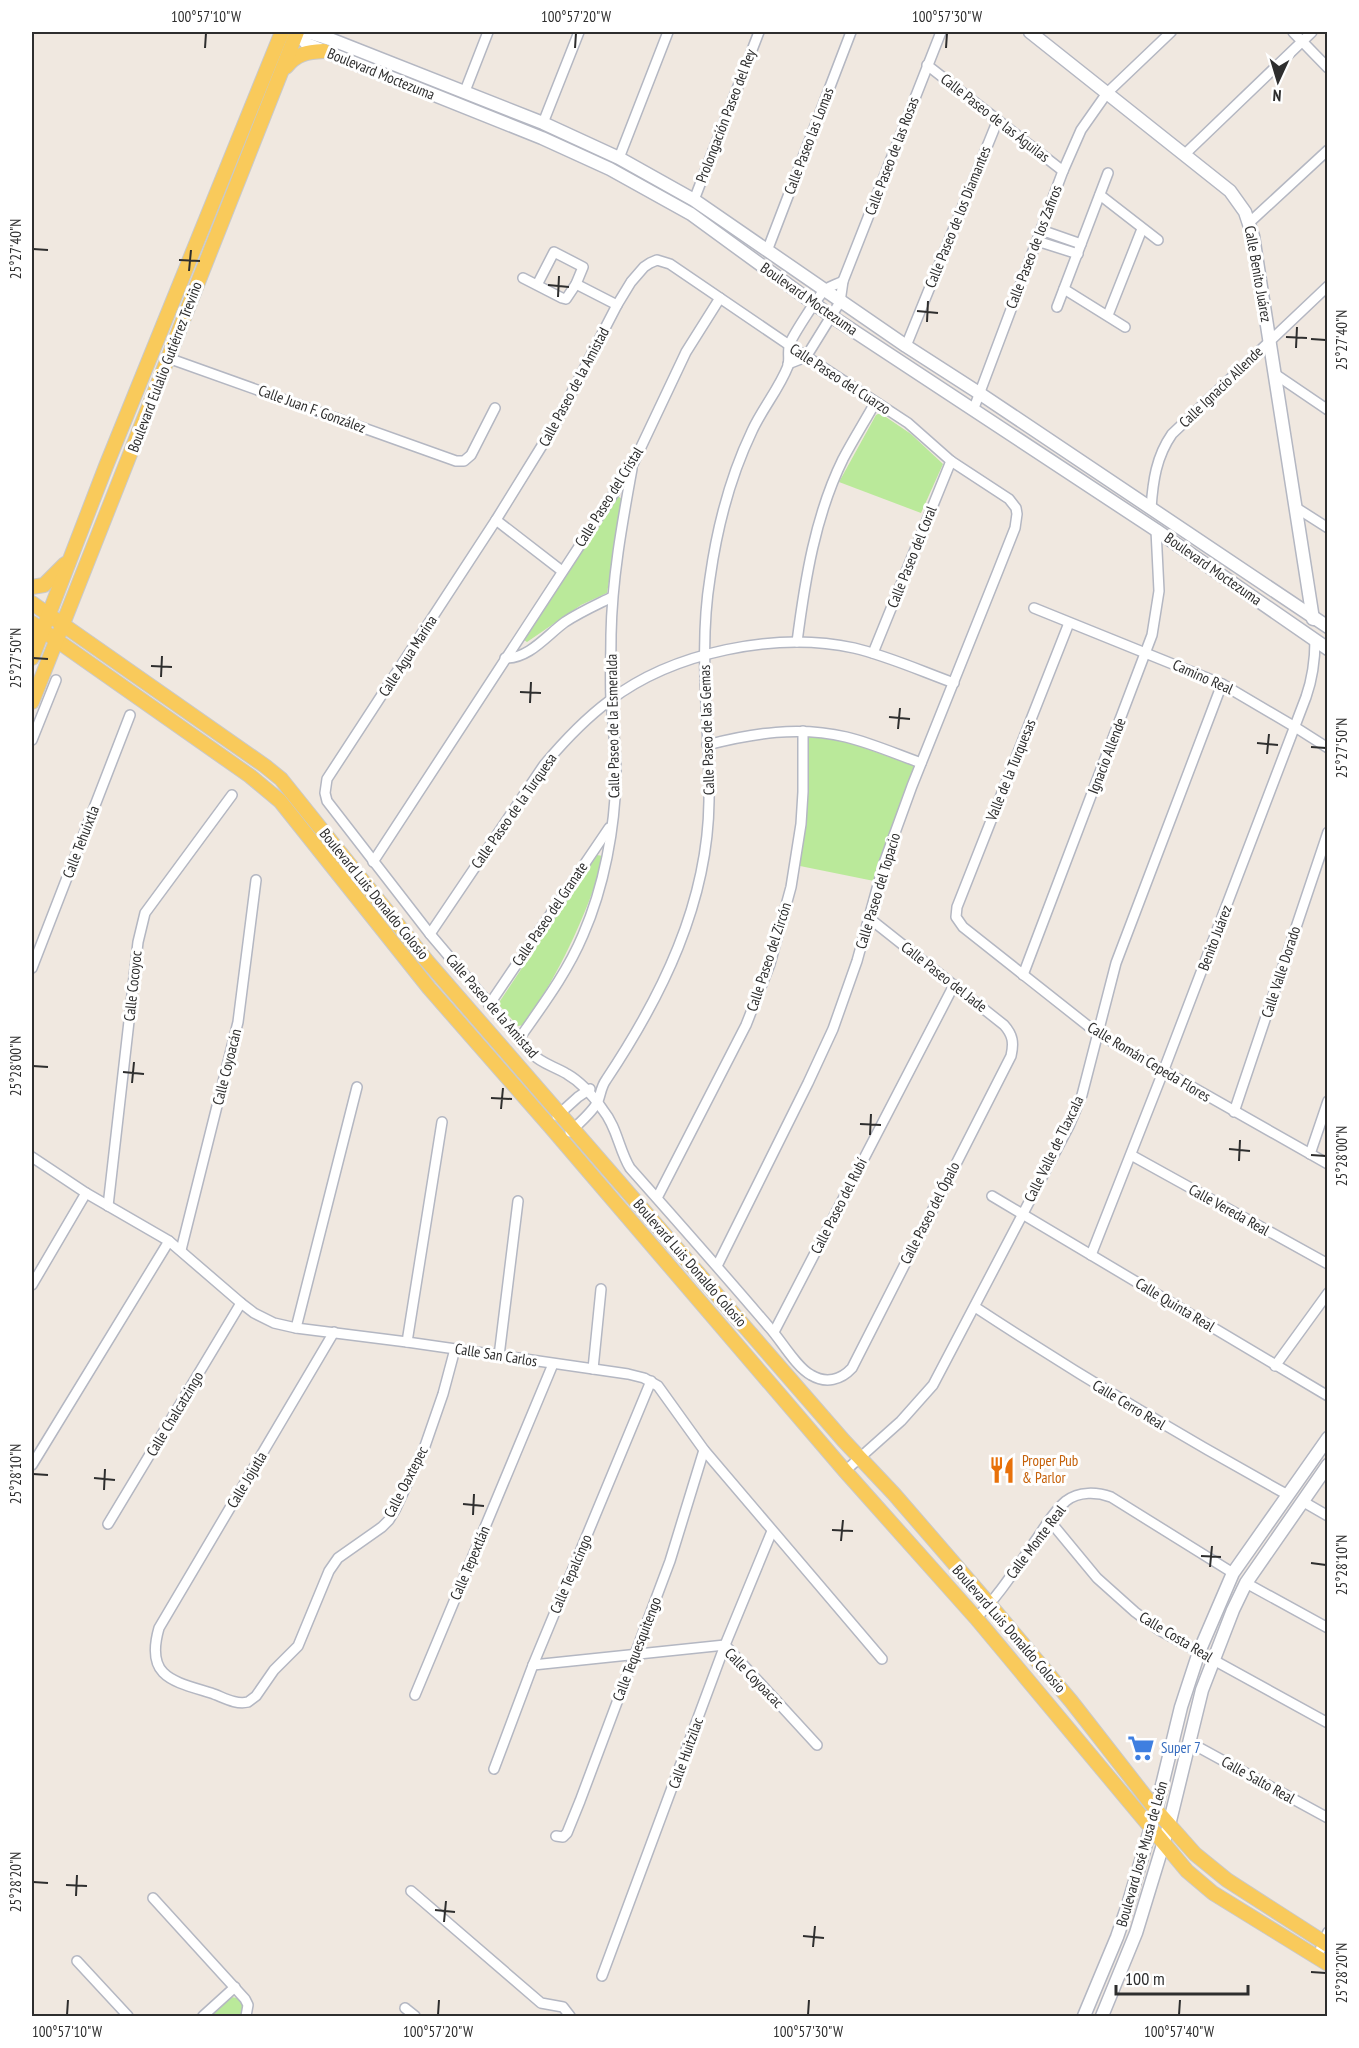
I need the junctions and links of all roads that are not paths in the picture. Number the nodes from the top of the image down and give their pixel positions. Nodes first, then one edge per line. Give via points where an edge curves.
1 (282, 32) edge
2 (297, 32) edge
3 (488, 32) edge
4 (579, 32) edge
5 (668, 32) edge
6 (759, 32) edge
7 (851, 32) edge
8 (941, 32) edge
9 (1031, 32) edge
10 (1171, 32) edge
11 (1293, 32) edge
12 (1312, 32) edge
13 (1302, 40) junction
14 (324, 51) junction
15 (927, 65) junction
16 (267, 67) junction
17 (1328, 68) edge
18 (279, 76) junction
19 (465, 91) junction
20 (1107, 93) junction
21 (997, 122) junction
22 (543, 123) junction
23 (1328, 150) edge
24 (1185, 154) junction
25 (619, 158) junction
26 (1063, 171) junction
27 (1108, 173) dead end
28 (1100, 195) junction
29 (694, 200) junction
30 (1250, 222) junction
31 (1142, 229) junction
32 (1041, 230) junction
33 (1158, 240) dead end
34 (1037, 241) junction
35 (1081, 244) junction
36 (767, 251) junction
37 (1078, 254) junction
38 (657, 260) joint
39 (523, 278) dead end
40 (843, 281) junction
41 (576, 284) junction
42 (537, 285) junction
43 (1064, 289) junction
44 (824, 290) junction
45 (1326, 290) edge
46 (720, 298) junction
47 (840, 302) junction
48 (815, 304) junction
49 (617, 305) junction
50 (1057, 307) dead end
51 (1108, 315) junction
52 (831, 316) junction
53 (1125, 327) dead end
54 (1269, 341) junction
55 (789, 345) junction
56 (906, 346) junction
57 (806, 357) junction
58 (168, 358) junction
59 (788, 364) junction
60 (1275, 374) junction
61 (979, 393) junction
62 (875, 403) junction
63 (495, 408) dead end
64 (974, 408) junction
65 (1328, 410) edge
66 (130, 457) junction
67 (951, 461) junction
68 (108, 463) junction
69 (633, 464) junction
70 (1295, 507) junction
71 (1016, 508) joint
72 (1151, 508) junction
73 (496, 520) junction
74 (1328, 528) edge
75 (1156, 530) junction
76 (71, 558) junction
77 (562, 571) junction
78 (32, 587) edge
79 (612, 597) junction
80 (32, 603) edge
81 (1034, 608) dead end
82 (49, 615) junction
83 (1312, 616) junction
84 (1069, 623) junction
85 (63, 626) junction
86 (37, 627) edge
87 (1328, 627) edge
88 (57, 640) junction
89 (1315, 640) junction
90 (797, 642) junction
91 (1328, 649) edge
92 (873, 653) junction
93 (1146, 653) junction
94 (705, 654) junction
95 (32, 658) edge
96 (80, 658) junction
97 (505, 658) junction
98 (44, 669) junction
99 (56, 680) dead end
100 (954, 683) junction
101 (1222, 684) junction
102 (611, 699) junction
103 (32, 702) edge
104 (130, 715) dead end
105 (1295, 727) junction
106 (802, 731) junction
107 (32, 740) edge
108 (707, 745) junction
109 (1328, 748) edge
110 (921, 763) junction
111 (325, 793) joint
112 (231, 795) dead end
113 (612, 824) junction
114 (1328, 832) edge
115 (373, 862) junction
116 (256, 880) dead end
117 (956, 917) joint
118 (869, 918) junction
119 (430, 934) junction
120 (32, 968) edge
121 (1023, 975) junction
122 (954, 985) junction
123 (489, 1005) junction
124 (1097, 1033) junction
125 (519, 1039) junction
126 (1013, 1041) joint
127 (1163, 1072) junction
128 (357, 1087) dead end
129 (601, 1087) junction
130 (586, 1090) junction
131 (1328, 1101) edge
132 (597, 1102) junction
133 (1234, 1112) junction
134 (560, 1113) junction
135 (442, 1122) dead end
136 (548, 1124) junction
137 (573, 1129) junction
138 (561, 1140) junction
139 (1310, 1154) junction
140 (1131, 1155) junction
141 (32, 1157) edge
142 (1328, 1164) edge
143 (86, 1193) junction
144 (992, 1196) dead end
145 (657, 1198) junction
146 (518, 1201) dead end
147 (108, 1206) junction
148 (1023, 1214) junction
149 (169, 1241) junction
150 (181, 1250) junction
151 (1092, 1255) junction
152 (1328, 1264) edge
153 (717, 1266) junction
154 (32, 1285) edge
155 (601, 1288) dead end
156 (1328, 1293) edge
157 (241, 1303) junction
158 (975, 1307) junction
159 (296, 1328) junction
160 (334, 1332) junction
161 (774, 1332) junction
162 (407, 1342) junction
163 (455, 1349) junction
164 (499, 1356) junction
165 (553, 1364) junction
166 (1275, 1366) junction
167 (594, 1369) junction
168 (839, 1379) joint
169 (651, 1381) junction
170 (1328, 1396) edge
171 (1328, 1438) edge
172 (704, 1450) junction
173 (860, 1457) junction
174 (1328, 1465) edge
175 (32, 1466) edge
176 (845, 1471) junction
177 (1287, 1495) junction
178 (1302, 1502) junction
179 (1328, 1516) edge
180 (1049, 1520) junction
181 (108, 1524) dead end
182 (772, 1531) junction
183 (1233, 1573) junction
184 (1246, 1583) junction
185 (990, 1605) junction
186 (976, 1618) junction
187 (1328, 1628) edge
188 (725, 1645) junction
189 (1199, 1652) junction
190 (635, 1655) junction
191 (882, 1659) dead end
192 (1213, 1659) junction
193 (533, 1665) junction
194 (415, 1695) dead end
195 (239, 1703) joint
196 (1328, 1722) edge
197 (1189, 1742) junction
198 (818, 1745) dead end
199 (494, 1769) dead end
200 (1156, 1810) junction
201 (1328, 1818) edge
202 (1169, 1825) junction
203 (1151, 1829) junction
204 (556, 1836) dead end
205 (1163, 1843) junction
206 (411, 1891) dead end
207 (153, 1898) dead end
208 (1326, 1940) edge
209 (1322, 1960) edge
210 (77, 1961) dead end
211 (602, 1976) dead end
212 (236, 1987) junction
213 (405, 2008) dead end
214 (247, 2014) edge
215 (128, 2016) edge
216 (203, 2016) edge
217 (415, 2016) edge
218 (570, 2016) edge
219 (1084, 2016) edge
220 (1102, 2016) edge

1 - 16 main road, Boulevard Eulalio Gutiérrez Treviño
2 - 14 main road, Boulevard Moctezuma via 307,44
2 - 16 main road via 285,40
2 - 18 main road, Boulevard Eulalio Gutiérrez Treviño
2 - 19 main road, Boulevard Moctezuma via 330,39
3 - 19 street
4 - 22 street
5 - 25 street
6 - 29 street, Prolongación Paseo del Rey
7 - 36 street, Calle Paseo las Lomas
8 - 15 street, Calle Paseo de las Rosas
9 - 20 main road, Calle Benito Juárez
10 - 20 street, Calle Paseo de los Zafiros
11 - 13 street
12 - 13 street
13 - 17 street
13 - 24 street
14 - 18 main road via 296,56
14 - 48 main road, Boulevard Moctezuma via 610,169 691,214
15 - 21 street, Calle Paseo de las Águilas
15 - 40 street, Calle Paseo de las Rosas
16 - 68 main road, Boulevard Eulalio Gutiérrez Treviño
18 - 58 main road, Boulevard Eulalio Gutiérrez Treviño
19 - 22 main road, Boulevard Moctezuma
20 - 24 main road, Calle Benito Juárez
20 - 26 street, Calle Paseo de los Zafiros via 1081,130
21 - 26 street, Calle Paseo de las Águilas
21 - 56 street, Calle Paseo de los Diamantes
22 - 25 main road, Boulevard Moctezuma
23 - 30 street
24 - 30 main road, Calle Benito Juárez via 1230,191
25 - 29 main road, Boulevard Moctezuma
26 - 32 street, Calle Paseo de los Zafiros
27 - 28 street
28 - 31 street
28 - 35 street
29 - 36 main road, Boulevard Moctezuma
30 - 54 main road, Calle Benito Juárez
31 - 33 street
31 - 51 street
32 - 34 street, Calle Paseo de los Zafiros
32 - 35 street
34 - 37 street
34 - 61 street, Calle Paseo de los Zafiros
35 - 37 street
36 - 44 main road, Boulevard Moctezuma
37 - 43 street
38 - 46 street, Calle Paseo del Cuarzo via 670,264
38 - 49 street, Calle Paseo de la Amistad via 638,273
39 - 42 street
40 - 44 street
40 - 47 street, Calle Paseo de las Rosas
41 - 42 street via 564,299
41 - 42 street via 582,265 554,252
41 - 49 street
43 - 50 street
43 - 51 street
44 - 47 main road, Boulevard Moctezuma
44 - 48 street
45 - 54 street, Calle Ignacio Allende
46 - 55 street, Calle Paseo del Cuarzo
46 - 69 street, Calle Paseo del Cristal via 686,352
47 - 52 street, Calle Paseo de las Rosas
47 - 56 main road, Boulevard Moctezuma
48 - 52 main road, Boulevard Moctezuma
48 - 55 street, Calle Paseo de las Gemas
49 - 73 street, Calle Paseo de la Amistad via 572,395
51 - 53 street
52 - 57 street
52 - 64 main road, Boulevard Moctezuma
54 - 60 main road, Calle Benito Juárez
54 - 72 street, Calle Ignacio Allende via 1172,434 1156,464
55 - 57 street, Calle Paseo del Cuarzo
55 - 59 street, Calle Paseo de las Gemas
56 - 61 main road, Boulevard Moctezuma
57 - 59 street
57 - 62 street, Calle Paseo del Cuarzo
58 - 63 street, Calle Juan F. González via 456,461 471,455
58 - 66 main road, Boulevard Eulalio Gutiérrez Treviño
59 - 94 street, Calle Paseo de las Gemas via 752,431 727,498 709,579
60 - 65 street
60 - 70 main road, Calle Benito Juárez
61 - 64 street, Calle Paseo de los Zafiros
61 - 72 main road, Boulevard Moctezuma
62 - 67 street, Calle Paseo del Cuarzo via 908,423
62 - 90 street via 843,458 822,513 804,586
64 - 75 main road, Boulevard Moctezuma
66 - 68 main road
66 - 85 main road, Boulevard Eulalio Gutiérrez Treviño
67 - 71 street, Calle Paseo del Cuarzo via 1009,499
67 - 92 street, Calle Paseo del Coral
68 - 76 main road, Boulevard Eulalio Gutiérrez Treviño
69 - 77 street, Calle Paseo del Cristal
69 - 79 street, Calle Paseo de la Esmeralda
70 - 74 street
70 - 83 main road, Calle Benito Juárez
71 - 100 street, Calle Paseo del Topacio via 1014,528
72 - 83 main road, Boulevard Moctezuma
73 - 77 street
73 - 111 street, Calle Agua Marina via 327,779
75 - 89 main road, Boulevard Moctezuma
75 - 93 street, Ignacio Allende via 1158,606
76 - 78 main road via 50,581
76 - 82 main road, Boulevard Eulalio Gutiérrez Treviño
77 - 97 street, Calle Paseo del Cristal
79 - 97 street via 584,610 521,656
79 - 102 street, Calle Paseo de la Esmeralda
80 - 82 main road, Boulevard Luis Donaldo Colosio
81 - 84 street, Camino Real
82 - 85 main road, Boulevard Luis Donaldo Colosio
82 - 86 main road, Boulevard Eulalio Gutiérrez Treviño
83 - 87 main road, Boulevard Moctezuma
83 - 89 main road, Benito Juárez
84 - 93 street, Camino Real
84 - 117 street, Valle de la Turquesas
85 - 88 main road, Boulevard Eulalio Gutiérrez Treviño
85 - 134 main road, Boulevard Luis Donaldo Colosio via 281,779 427,961
86 - 88 main road, Boulevard Luis Donaldo Colosio
86 - 95 main road, Boulevard Eulalio Gutiérrez Treviño
88 - 96 main road, Boulevard Luis Donaldo Colosio
88 - 98 main road, Boulevard Eulalio Gutiérrez Treviño
89 - 91 main road, Boulevard Moctezuma
89 - 105 street, Benito Juárez via 1312,679
90 - 92 street, Calle Paseo de la Turquesa
90 - 94 street, Calle Paseo de la Turquesa
92 - 100 street, Calle Paseo de la Turquesa
93 - 101 street, Camino Real
93 - 121 street, Ignacio Allende
94 - 102 street, Calle Paseo de la Turquesa via 641,681
94 - 108 street, Calle Paseo de las Gemas
96 - 98 main road via 64,657
96 - 136 main road, Boulevard Luis Donaldo Colosio via 280,801 429,988
97 - 115 street, Calle Paseo del Cristal
98 - 103 main road, Boulevard Eulalio Gutiérrez Treviño
99 - 107 street
100 - 110 street, Calle Paseo del Topacio
101 - 105 street, Camino Real
101 - 124 street, Calle Valle de Tlaxcala via 1116,963
102 - 113 street, Calle Paseo de la Esmeralda via 616,777
102 - 119 street, Calle Paseo de la Turquesa via 566,739 544,765
104 - 120 street, Calle Tehuixtla
105 - 109 street, Camino Real
105 - 127 street, Benito Juárez
106 - 108 street via 745,735
106 - 110 street via 852,739
106 - 145 street, Calle Paseo del Zircón via 799,836 791,887 770,964 746,1025
108 - 129 street, Calle Paseo de las Gemas via 707,836 691,910 660,992
110 - 118 street, Calle Paseo del Topacio via 884,863
111 - 115 street, Calle Paseo de la Amistad via 332,810
112 - 147 street, Calle Cocoyoc via 142,921
113 - 123 street, Calle Paseo del Granate
113 - 125 street, Calle Paseo de la Esmeralda via 584,934 570,963
114 - 133 street, Calle Valle Dorado
115 - 119 street, Calle Paseo de la Amistad
116 - 150 street, Calle Coyoacán via 238,1022
117 - 121 street, Calle Román Cepeda Flores
118 - 122 street, Calle Paseo del Jade
118 - 153 street, Calle Paseo del Topacio via 833,1029
119 - 123 street, Calle Paseo de la Amistad
121 - 124 street, Calle Román Cepeda Flores
122 - 126 street, Calle Paseo del Jade via 1004,1024
122 - 161 street, Calle Paseo del Rubí
123 - 125 street, Calle Paseo de la Amistad
124 - 127 street, Calle Román Cepeda Flores
124 - 148 street, Calle Valle de Tlaxcala via 1077,1109
125 - 130 street, Calle Paseo de la Amistad via 540,1061 568,1074
126 - 168 street, Calle Paseo del Ópalo via 1011,1056 852,1368
127 - 133 street, Calle Román Cepeda Flores
127 - 140 street, Benito Juárez
128 - 159 street
129 - 130 street
129 - 132 street, Calle Paseo de las Gemas
130 - 132 street, Calle Paseo de la Amistad
130 - 134 street
131 - 139 street
132 - 137 street, Calle Paseo de las Gemas
132 - 145 street, Calle Paseo de la Amistad via 610,1119 627,1163
133 - 139 street, Calle Román Cepeda Flores
134 - 136 street
134 - 137 main road, Boulevard Luis Donaldo Colosio
135 - 162 street
136 - 138 main road, Boulevard Luis Donaldo Colosio
137 - 138 street, Calle Paseo de las Gemas
137 - 173 main road, Boulevard Luis Donaldo Colosio
138 - 176 main road, Boulevard Luis Donaldo Colosio
139 - 142 street, Calle Román Cepeda Flores
140 - 151 street, Benito Juárez
140 - 152 street, Calle Vereda Real
141 - 143 street, Calle San Carlos
143 - 147 street, Calle San Carlos
143 - 154 street
144 - 148 street, Calle Quinta Real
145 - 153 street, Calle Paseo de la Amistad
146 - 164 street
147 - 149 street, Calle San Carlos
148 - 151 street, Calle Quinta Real
148 - 158 street, Calle Valle de Tlaxcala
149 - 150 street, Calle San Carlos
149 - 175 street
150 - 157 street, Calle San Carlos
151 - 166 street, Calle Quinta Real
153 - 161 street, Calle Paseo de la Amistad
155 - 167 street
156 - 166 street
157 - 159 street, Calle San Carlos via 265,1319
157 - 181 street, Calle Chalcatzingo
158 - 173 street, Calle Valle de Tlaxcala via 933,1385 901,1421
158 - 177 street, Calle Cerro Real via 1101,1388
159 - 160 street, Calle San Carlos
160 - 162 street, Calle San Carlos
160 - 195 street, Calle Jojutla via 159,1628 155,1655 161,1672 177,1683
161 - 168 street, Calle Paseo de la Amistad via 807,1373 820,1379
162 - 163 street, Calle San Carlos
163 - 164 street, Calle San Carlos
163 - 195 street, Calle Oaxtepec via 425,1446 389,1520 338,1557 298,1646 252,1700
164 - 165 street, Calle San Carlos
165 - 167 street, Calle San Carlos
165 - 194 street, Calle Tepextlán
166 - 170 street, Calle Quinta Real
167 - 169 street, Calle San Carlos
169 - 172 street
169 - 193 street, Calle Tepalcingo
171 - 177 main road, Boulevard José Musa de León
172 - 182 street
172 - 190 street, Calle Tequesquitengo
173 - 176 street, Calle Valle de Tlaxcala
173 - 185 main road, Boulevard Luis Donaldo Colosio
174 - 178 main road, Boulevard José Musa de León
176 - 186 main road, Boulevard Luis Donaldo Colosio
177 - 183 main road, Boulevard José Musa de León
178 - 179 street
178 - 184 main road, Boulevard José Musa de León
180 - 183 street, Calle Monte Real via 1075,1496 1102,1494
180 - 185 street, Calle Monte Real
180 - 189 street, Calle Costa Real via 1115,1596 1159,1630
182 - 188 street, Calle Huitzilac
182 - 191 street
183 - 189 main road, Boulevard José Musa de León
184 - 187 street
184 - 192 main road, Boulevard José Musa de León
185 - 186 street, Calle Monte Real
185 - 200 main road, Boulevard Luis Donaldo Colosio
186 - 203 main road, Boulevard Luis Donaldo Colosio
188 - 190 street, Calle Coyoacac
188 - 198 street, Calle Coyoacac
188 - 211 street, Calle Huitzilac
189 - 192 street, Calle Costa Real
189 - 200 main road, Boulevard José Musa de León
190 - 193 street, Calle Coyoacac
190 - 204 street, Calle Tequesquitengo via 567,1833
192 - 196 street, Calle Costa Real
192 - 197 main road, Boulevard José Musa de León
193 - 199 street, Calle Tepalcingo
197 - 201 street, Calle Salto Real
197 - 202 main road, Boulevard José Musa de León
200 - 202 main road, Boulevard Luis Donaldo Colosio
200 - 203 main road, Boulevard José Musa de León
202 - 205 main road, Boulevard José Musa de León
202 - 208 main road, Boulevard Luis Donaldo Colosio via 1210,1867
203 - 205 main road, Boulevard Luis Donaldo Colosio
203 - 219 main road, Boulevard José Musa de León via 1117,1937
205 - 209 main road, Boulevard Luis Donaldo Colosio via 1213,1893
205 - 220 main road, Boulevard José Musa de León via 1136,1933
206 - 218 street via 541,2003 563,2007
207 - 212 street
208 - 209 street
210 - 215 street
212 - 214 street via 247,2001
212 - 216 street
213 - 217 street

